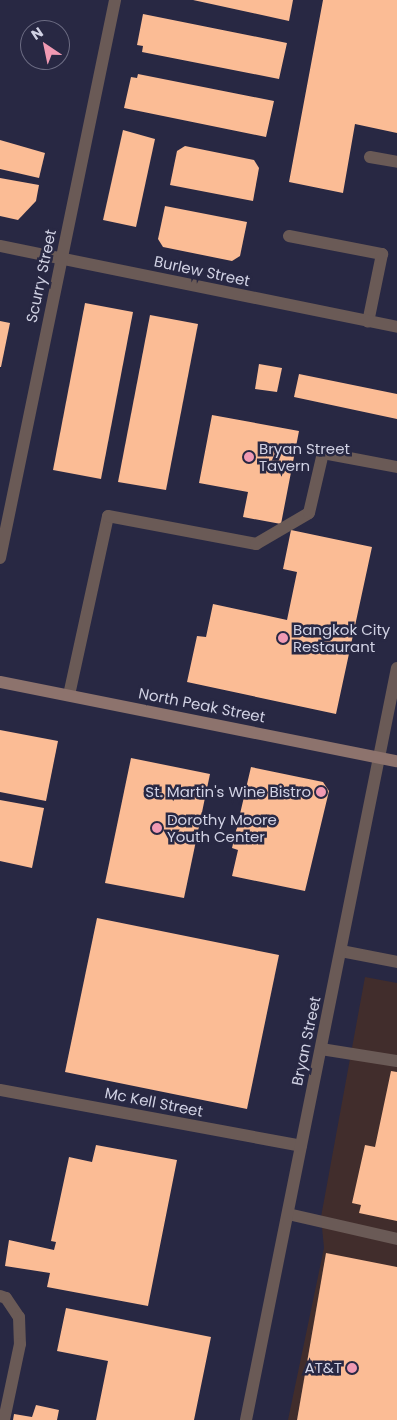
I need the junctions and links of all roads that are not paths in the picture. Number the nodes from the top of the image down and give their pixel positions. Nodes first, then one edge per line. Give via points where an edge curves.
1 (115, 0) edge
2 (370, 157) dead end
3 (397, 162) edge
4 (289, 236) dead end
5 (0, 246) edge
6 (61, 259) junction
7 (368, 322) junction
8 (397, 328) edge
9 (397, 467) edge
10 (0, 558) edge
11 (397, 668) edge
12 (0, 682) edge
13 (69, 695) junction
14 (380, 758) junction
15 (397, 762) edge
16 (341, 951) junction
17 (397, 962) edge
18 (321, 1049) junction
19 (397, 1060) edge
20 (0, 1090) edge
21 (301, 1146) junction
22 (288, 1214) junction
23 (397, 1239) edge
24 (0, 1296) edge
25 (4, 1420) edge
26 (246, 1420) edge

1 - 6 street, Scurry Street
2 - 3 street
4 - 7 street via 382,254
5 - 6 street, Burlew Street
6 - 7 street, Burlew Street
6 - 10 street, Scurry Street
7 - 8 street, Burlew Street
9 - 13 street via 323,453 309,513 256,544 108,516
11 - 14 street, Bryan Street
12 - 13 main road, North Peak Street
13 - 14 main road, North Peak Street
14 - 15 main road, North Peak Street
14 - 16 street, Bryan Street
16 - 17 street
16 - 18 street, Bryan Street
18 - 19 street
18 - 21 street, Bryan Street
20 - 21 street, Mc Kell Street
21 - 22 street, Bryan Street
22 - 23 street
22 - 26 street, Bryan Street
24 - 25 street via 6,1298 19,1317 20,1344

